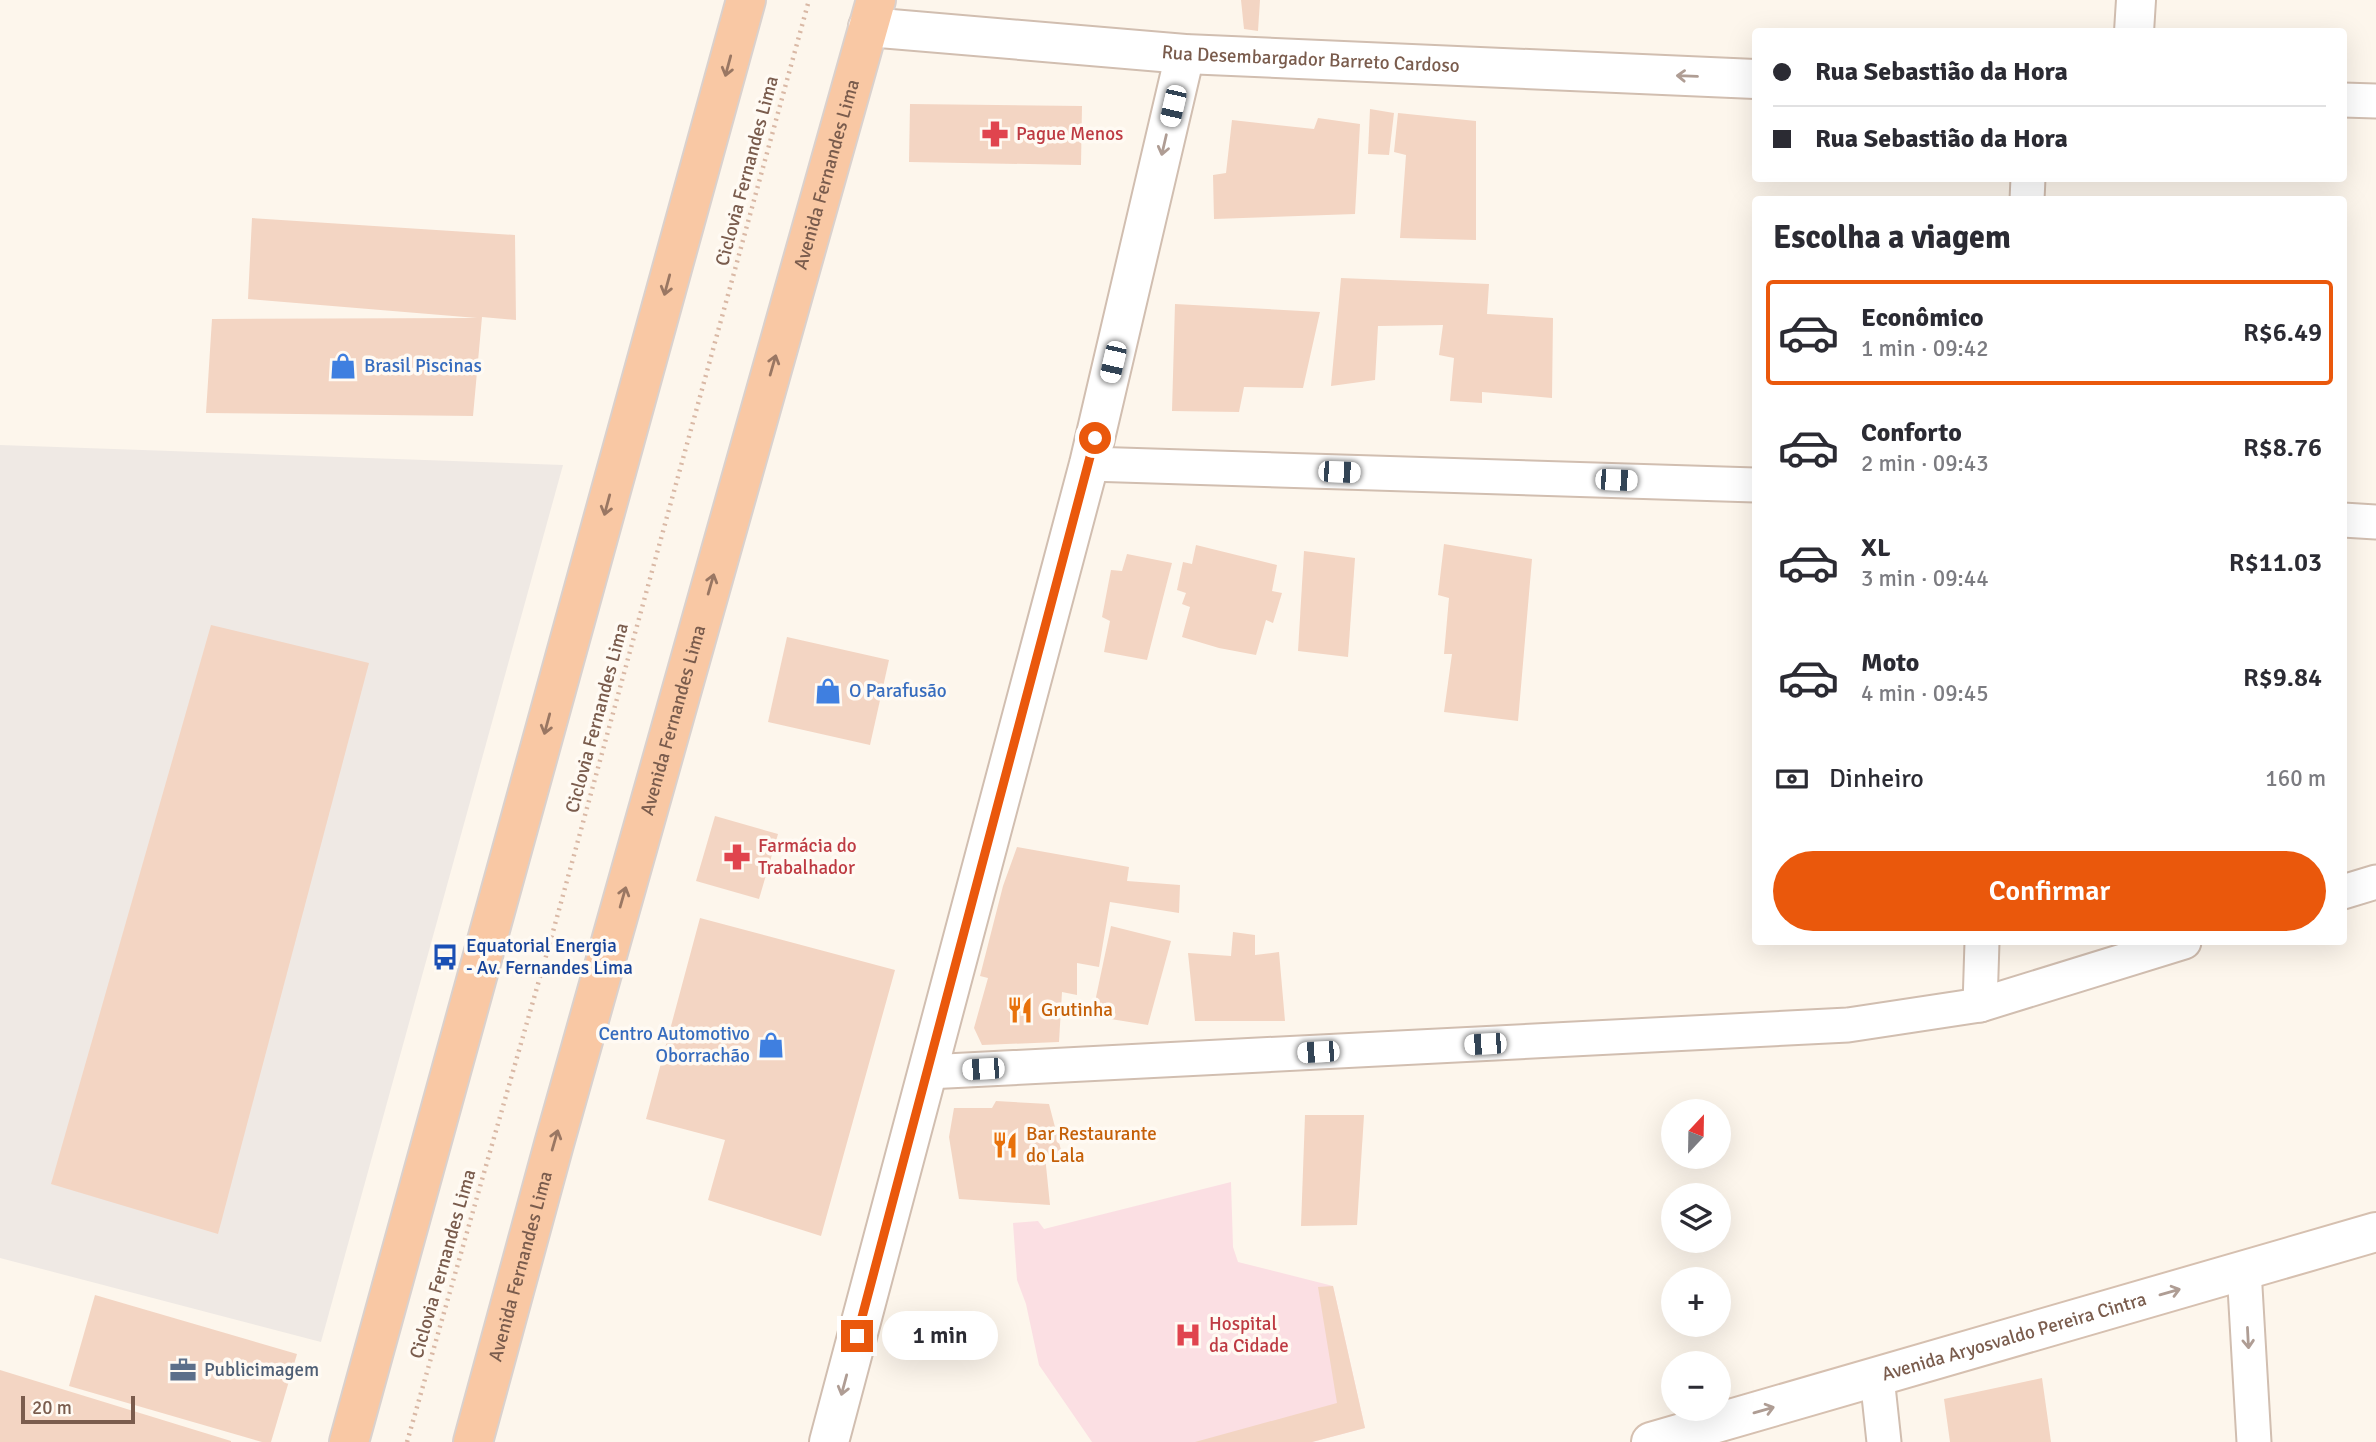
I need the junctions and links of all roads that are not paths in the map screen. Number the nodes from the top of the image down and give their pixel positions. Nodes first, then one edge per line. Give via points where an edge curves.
1 (746, 0) edge
2 (2136, 0) edge
3 (872, 14) edge
4 (2134, 28) edge
5 (1185, 54) junction
6 (1752, 79) edge
7 (2347, 100) edge
8 (2376, 101) edge
9 (1089, 464) junction
10 (1752, 485) edge
11 (2347, 520) edge
12 (2376, 522) edge
13 (2376, 881) edge
14 (2347, 891) edge
15 (1982, 945) edge
16 (2174, 945) edge
17 (1980, 1005) junction
18 (927, 1072) junction
19 (2376, 1232) edge
20 (2244, 1270) junction
21 (1877, 1377) junction
22 (349, 1442) edge
23 (473, 1442) edge
24 (829, 1442) edge
25 (1651, 1442) edge
26 (1885, 1442) edge
27 (2254, 1442) edge

1 -> 22 highway
2 - 4 street
3 - 5 street, Rua Desembargador Barreto Cardoso
23 -> 3 highway, Avenida Fernandes Lima
6 -> 5 street, Rua Desembargador Barreto Cardoso
5 -> 9 street
7 - 8 street
9 - 10 street
9 - 18 street
11 - 12 street
13 - 14 street
15 - 17 street
16 - 17 street
17 - 18 street via 1848,1025
18 -> 24 street
19 - 20 street, Avenida Aryosvaldo Pereira Cintra
21 -> 20 street, Avenida Aryosvaldo Pereira Cintra
20 -> 27 street
25 -> 21 street, Avenida Aryosvaldo Pereira Cintra
21 - 26 street

